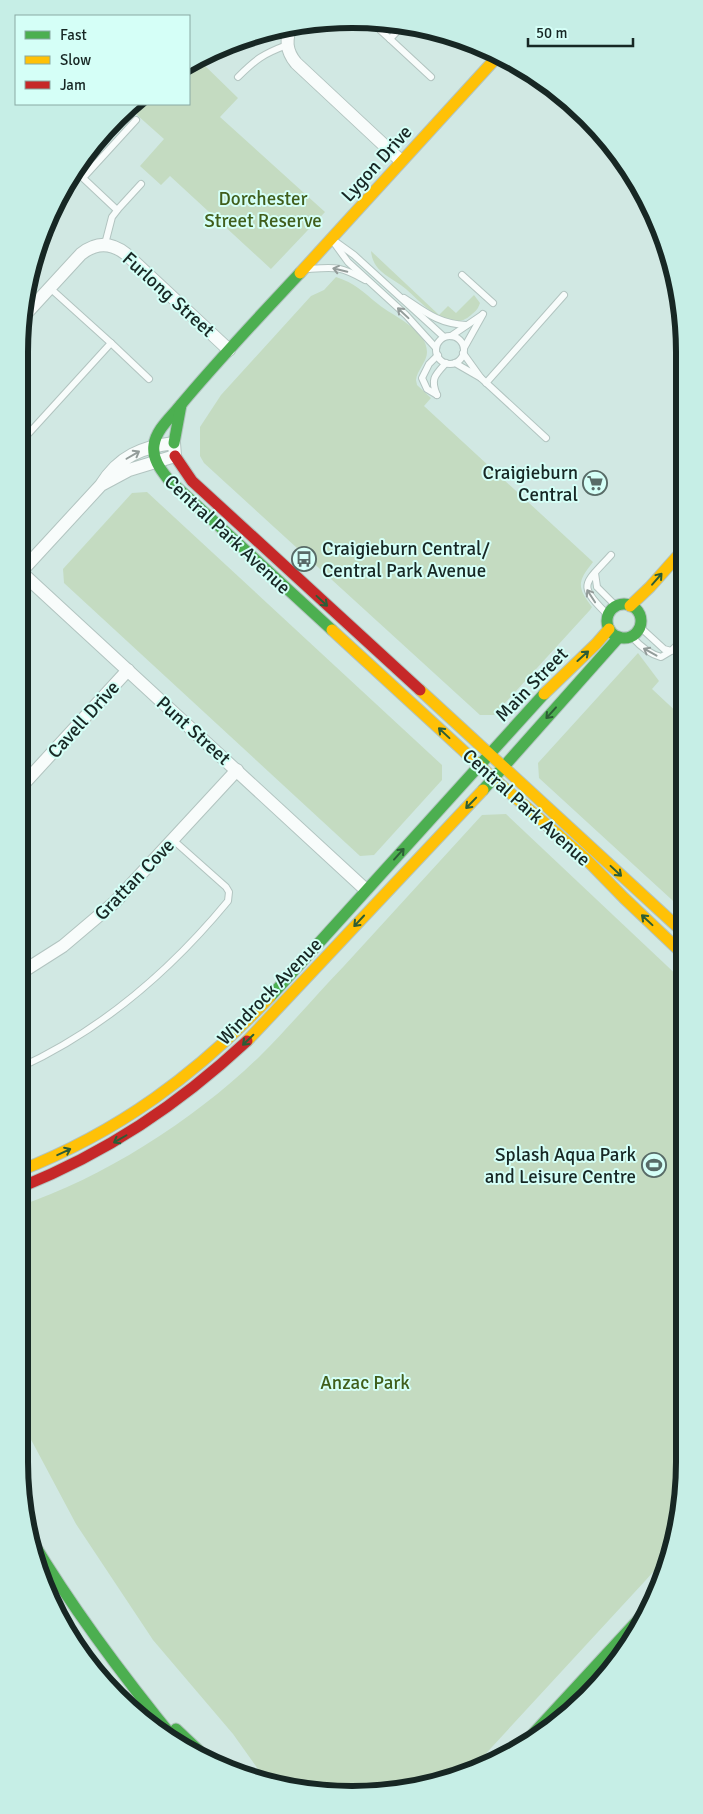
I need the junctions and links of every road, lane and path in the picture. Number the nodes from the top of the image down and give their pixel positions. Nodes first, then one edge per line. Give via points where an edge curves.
1 (378, 29) edge
2 (398, 31) edge
3 (289, 34) edge
4 (390, 39) junction
5 (287, 45) junction
6 (494, 60) edge
7 (238, 77) dead end
8 (431, 77) dead end
9 (136, 120) dead end
10 (401, 161) junction
11 (141, 184) dead end
12 (117, 210) junction
13 (331, 239) junction
14 (105, 244) junction
15 (303, 270) junction
16 (462, 275) dead end
17 (385, 284) junction
18 (374, 286) junction
19 (50, 288) junction
20 (564, 295) dead end
21 (493, 303) dead end
22 (30, 310) edge
23 (466, 326) junction
24 (448, 336) junction
25 (111, 343) junction
26 (229, 350) junction
27 (464, 350) junction
28 (437, 352) junction
29 (446, 362) junction
30 (455, 362) junction
31 (149, 378) dead end
32 (483, 380) junction
33 (182, 405) junction
34 (28, 434) edge
35 (546, 438) dead end
36 (174, 443) junction
37 (152, 446) junction
38 (175, 456) junction
39 (156, 462) junction
40 (101, 485) junction
41 (611, 555) dead end
42 (676, 558) edge
43 (28, 564) edge
44 (595, 573) junction
45 (676, 574) edge
46 (28, 580) edge
47 (617, 606) junction
48 (630, 606) junction
49 (639, 614) junction
50 (609, 616) junction
51 (640, 627) junction
52 (609, 629) junction
53 (619, 637) junction
54 (632, 637) junction
55 (676, 646) edge
56 (671, 651) junction
57 (128, 670) junction
58 (489, 754) junction
59 (480, 765) junction
60 (503, 766) junction
61 (237, 770) junction
62 (493, 778) junction
63 (28, 779) edge
64 (172, 839) junction
65 (366, 890) junction
66 (378, 900) junction
67 (676, 926) edge
68 (676, 947) edge
69 (28, 968) edge
70 (28, 1063) edge
71 (28, 1168) edge
72 (28, 1184) edge
73 (49, 1577) edge
74 (628, 1632) edge
75 (136, 1691) junction
76 (540, 1726) edge
77 (166, 1728) edge
78 (193, 1745) edge

1 - 4 lane
2 - 4 lane
3 - 5 street
4 - 8 lane
5 - 7 lane via 255,60
5 - 10 street via 296,63
6 - 10 street, Lygon Drive
9 - 12 lane via 84,178
10 - 13 street, Lygon Drive
11 - 12 lane, Furlong Street
12 - 14 lane, Furlong Street
13 - 15 street, Lygon Drive
13 - 17 lane
13 - 18 lane via 348,262
14 - 19 street, Furlong Street via 86,250
14 - 26 street, Furlong Street via 126,254
18 -> 15 lane via 342,268
15 - 26 street, Lygon Drive
16 - 21 lane
17 - 23 lane via 433,317
17 - 24 lane
28 -> 18 lane via 422,331
19 - 22 street, Furlong Street
19 - 25 lane
20 - 32 lane
23 - 24 lane
23 - 27 lane via 483,314
24 - 27 lane via 460,340
24 - 28 lane via 439,342
25 - 31 lane
25 - 34 lane
26 - 33 street, Lygon Drive
27 - 30 lane
27 - 32 lane
28 - 29 lane
28 - 29 lane via 422,378 426,389 437,395 434,378
29 - 30 lane
30 - 32 lane
32 - 35 lane
33 - 36 street, Central Park Avenue
33 - 37 street via 159,430
36 - 37 street
36 - 38 street, Central Park Avenue
37 - 39 street, Central Park Avenue
40 -> 37 street via 118,464
38 - 39 street
38 -> 58 street, Central Park Avenue via 192,481
39 - 40 street via 129,470
59 -> 39 street, Central Park Avenue via 168,479
40 - 43 street
41 - 44 lane
48 -> 42 street
44 - 47 lane via 597,586
50 -> 44 lane via 586,588
45 - 49 street
46 - 57 street, Punt Street
47 - 48 street
47 - 50 street
48 - 49 street
49 - 51 street
50 - 52 street
51 - 54 street
51 - 56 lane via 664,649
52 - 53 street
58 -> 52 street, Main Street
53 - 54 street
53 -> 60 street, Main Street
56 -> 54 lane via 661,657 654,655
55 - 56 lane
57 - 61 street, Punt Street
57 - 63 street, Cavell Drive
58 - 59 street, Main Street
58 - 60 street, Central Park Avenue
59 - 62 street, Central Park Avenue
65 -> 59 street, Windrock Avenue
60 - 62 street, Windrock Avenue
60 -> 67 street, Central Park Avenue
61 - 64 street, Grattan Cove
61 - 65 street, Punt Street
62 -> 66 street, Windrock Avenue
68 -> 62 street, Central Park Avenue via 585,858
64 - 69 street, Grattan Cove via 90,925
64 - 70 lane via 226,888 228,901 139,991 75,1037
65 - 66 street
71 -> 65 street, Windrock Avenue via 97,1136 146,1105 196,1067 263,1004
66 -> 72 street, Windrock Avenue via 256,1033 213,1072 135,1130
73 - 75 street
74 - 76 street
75 - 77 street
75 - 78 street

